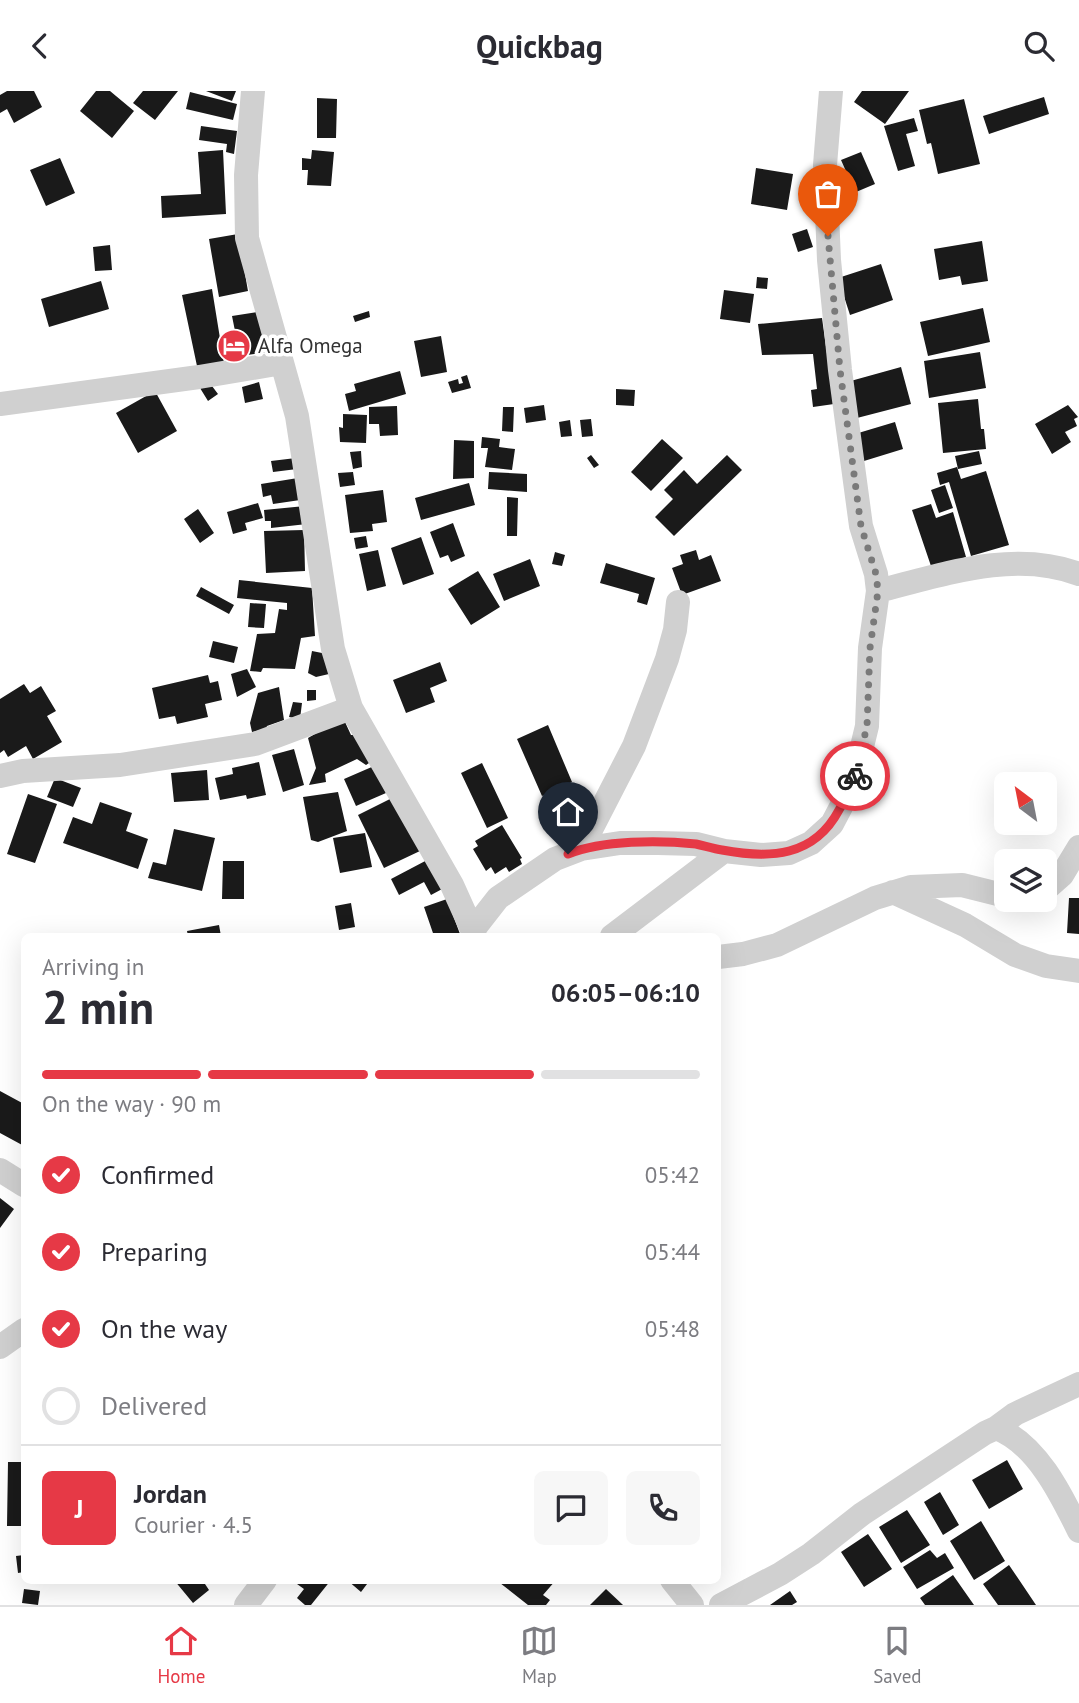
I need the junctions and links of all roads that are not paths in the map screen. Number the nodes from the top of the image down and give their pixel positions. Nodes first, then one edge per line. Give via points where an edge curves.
1 (253, 91) edge
2 (831, 91) edge
3 (282, 363) junction
4 (0, 404) edge
5 (1079, 574) edge
6 (878, 591) junction
7 (678, 602) dead end
8 (351, 709) junction
9 (0, 776) edge
10 (1079, 847) edge
11 (581, 849) junction
12 (724, 851) junction
13 (1057, 879) edge
14 (893, 892) junction
15 (994, 893) edge
16 (474, 933) edge
17 (616, 933) edge
18 (721, 957) edge
19 (1079, 971) edge
20 (0, 1170) edge
21 (21, 1183) edge
22 (21, 1332) edge
23 (0, 1347) edge
24 (1079, 1384) edge
25 (996, 1428) junction
26 (1077, 1521) edge
27 (262, 1584) edge
28 (675, 1584) edge
29 (246, 1605) edge
30 (692, 1605) edge
31 (721, 1605) edge

1 - 3 street via 246,175 247,238
2 - 6 street via 825,165 829,260 861,526
3 - 4 street
3 - 8 street via 297,416 333,649
5 - 6 street via 1033,564 978,566
6 - 12 street via 867,726 853,785 832,824 811,843 789,853
7 - 11 street via 667,659 634,746
8 - 9 street via 255,744 120,765
8 - 16 street via 452,885
10 - 13 street
11 - 12 street via 658,843 696,844
11 - 16 street via 555,859 498,898
12 - 17 street
14 - 15 street via 962,885
14 - 18 street via 777,946
14 - 19 street via 965,925 1015,955
20 - 21 street
22 - 23 street
24 - 25 street
25 - 26 street via 1026,1448
25 - 31 street via 862,1514 780,1574
27 - 29 street
28 - 30 street

